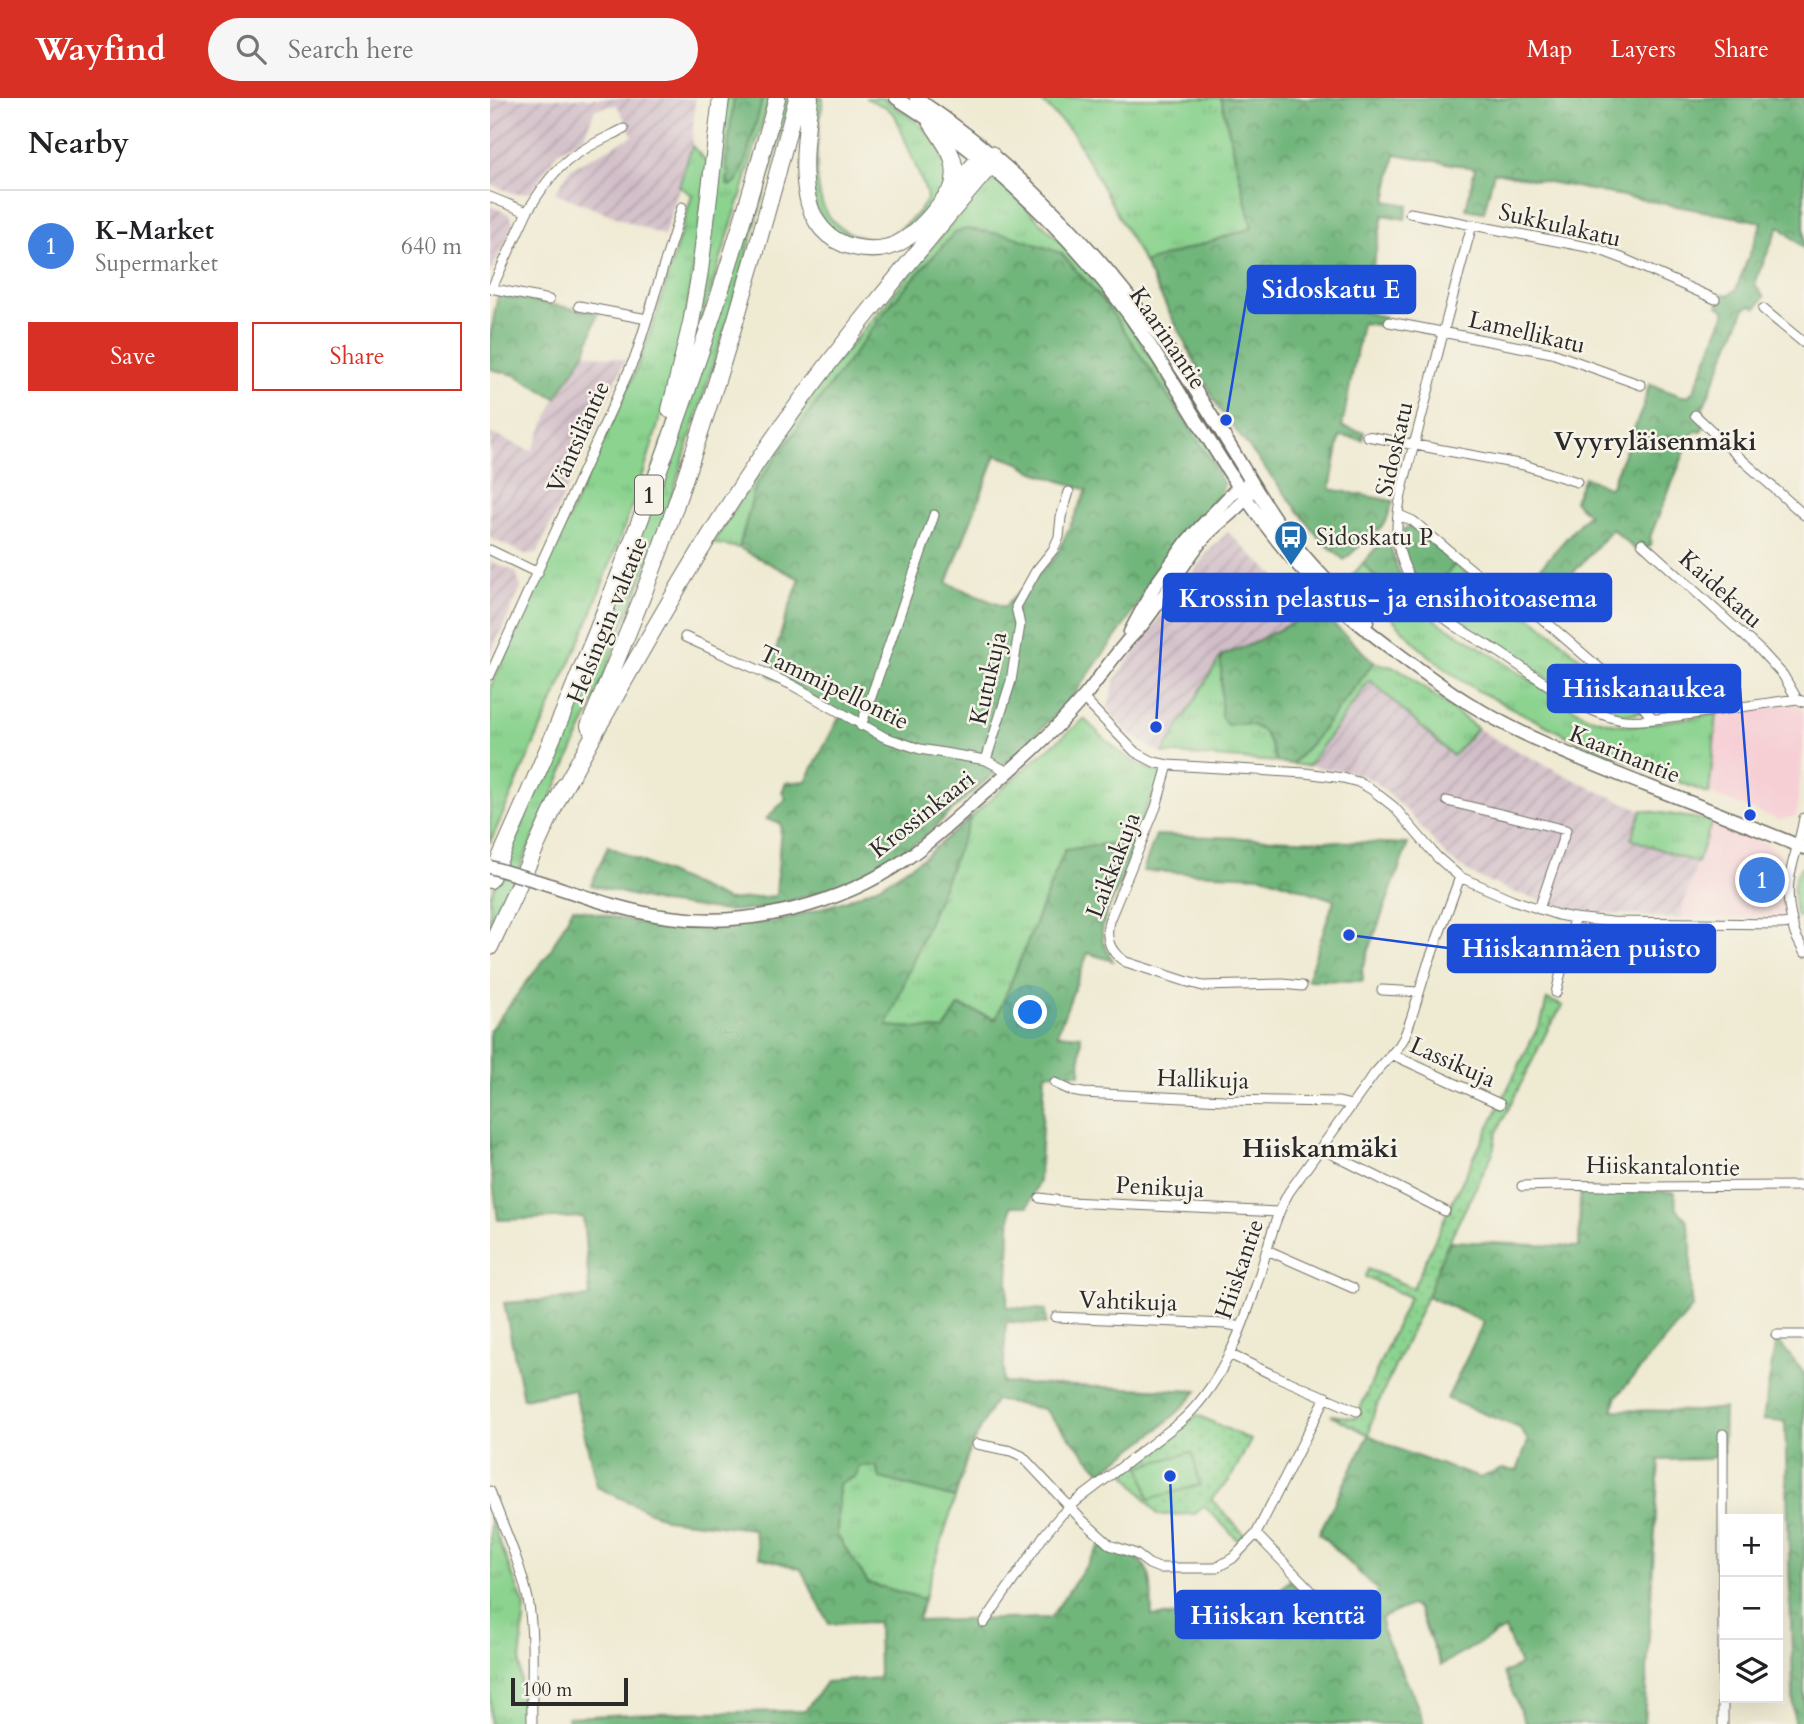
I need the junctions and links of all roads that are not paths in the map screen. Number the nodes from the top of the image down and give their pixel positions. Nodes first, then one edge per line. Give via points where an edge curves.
1 (721, 98) edge
2 (777, 98) edge
3 (797, 98) edge
4 (810, 98) edge
5 (896, 98) edge
6 (916, 98) edge
7 (931, 122) junction
8 (624, 129) dead end
9 (987, 159) junction
10 (952, 189) junction
11 (490, 197) edge
12 (682, 207) dead end
13 (527, 212) junction
14 (1410, 213) dead end
15 (1472, 225) junction
16 (491, 288) edge
17 (1715, 299) dead end
18 (550, 300) dead end
19 (579, 306) dead end
20 (1763, 309) dead end
21 (647, 319) junction
22 (1389, 322) dead end
23 (1443, 333) junction
24 (1804, 343) edge
25 (1641, 385) dead end
26 (1695, 415) dead end
27 (1367, 436) dead end
28 (1414, 445) junction
29 (1577, 482) dead end
30 (653, 484) junction
31 (1254, 485) junction
32 (1238, 487) junction
33 (1069, 492) dead end
34 (1245, 499) junction
35 (934, 515) dead end
36 (1399, 515) junction
37 (1804, 515) edge
38 (1642, 543) dead end
39 (490, 550) edge
40 (538, 573) junction
41 (1511, 599) dead end
42 (1538, 615) dead end
43 (685, 637) dead end
44 (1124, 645) junction
45 (1404, 659) junction
46 (490, 675) edge
47 (1083, 698) junction
48 (1800, 700) edge
49 (1652, 718) junction
50 (862, 726) junction
51 (986, 760) junction
52 (1168, 765) junction
53 (1008, 772) junction
54 (561, 795) junction
55 (1447, 801) dead end
56 (1804, 818) edge
57 (1800, 847) edge
58 (490, 867) edge
59 (1460, 877) junction
60 (490, 880) edge
61 (1539, 909) junction
62 (1574, 918) junction
63 (1795, 934) junction
64 (490, 947) edge
65 (1804, 951) edge
66 (1302, 986) dead end
67 (1382, 990) dead end
68 (1419, 992) junction
69 (1556, 993) dead end
70 (1391, 1054) junction
71 (1055, 1083) dead end
72 (1500, 1104) dead end
73 (1351, 1105) junction
74 (1320, 1148) junction
75 (1522, 1186) dead end
76 (1804, 1186) edge
77 (1040, 1198) dead end
78 (1445, 1211) dead end
79 (1279, 1213) junction
80 (1267, 1250) junction
81 (1353, 1288) dead end
82 (1056, 1317) dead end
83 (1241, 1327) junction
84 (1776, 1335) dead end
85 (1804, 1335) edge
86 (1229, 1354) junction
87 (1326, 1397) junction
88 (1357, 1411) dead end
89 (1723, 1434) dead end
90 (977, 1444) dead end
91 (490, 1491) edge
92 (1069, 1507) junction
93 (1256, 1534) junction
94 (1324, 1604) dead end
95 (984, 1623) dead end
96 (532, 1724) edge
97 (1723, 1724) edge

1 - 30 highway via 698,284
2 - 30 highway, Helsingin valtatie / 1 via 717,300
3 - 54 highway, Helsingin valtatie / 1 via 739,307 684,480
4 - 10 highway via 803,156 806,193 813,213 832,237 862,248 895,245 924,223
5 - 7 main road, Kaarinantie
6 - 9 main road, Kaarinantie via 955,125
7 - 9 main road, Kaarinantie
7 - 10 highway via 952,158 956,176
8 - 13 street via 565,163
9 - 10 highway
9 - 31 main road, Kaarinantie via 1033,190 1107,270 1180,367
9 - 32 main road, Kaarinantie via 1062,234 1124,307
9 - 54 highway via 766,448 657,622
11 - 13 street
12 - 21 street, Väntsiläntie
13 - 16 street
14 - 15 street, Sukkulakatu
15 - 17 street, Sukkulakatu via 1598,249
15 - 23 street, Sidoskatu
16 - 18 street
19 - 21 street
20 - 24 street
21 - 40 street, Väntsiläntie via 636,355
22 - 23 street, Lamellikatu
23 - 25 street, Lamellikatu via 1552,353
23 - 28 street, Sidoskatu
26 - 37 street
27 - 28 street
28 - 29 street via 1524,465
28 - 36 street, Sidoskatu
30 - 60 highway, Helsingin valtatie / 1 via 542,764
31 - 32 main road
31 - 34 main road, Krossinkaari
31 - 45 main road, Kaarinantie via 1298,547
32 - 34 main road, Kaarinantie
32 - 44 main road, Krossinkaari via 1188,540 1154,587
33 - 51 street, Kutukuja via 1059,537 1016,607 1020,625 1014,668
34 - 44 main road, Krossinkaari via 1194,550
34 - 45 main road, Kaarinantie via 1324,593
35 - 50 street
36 - 41 street via 1413,521
36 - 49 street, Sidoskatu via 1398,543 1405,568 1419,593 1440,615 1587,708 1623,720
38 - 48 street, Kaidekatu via 1761,651
39 - 40 street
40 - 46 street, Väntsiläntie
42 - 49 street
43 - 50 street, Tammipellontie via 792,685
44 - 47 main road, Krossinkaari
45 - 57 main road, Kaarinantie via 1470,705 1531,737
47 - 52 street via 1135,752
47 - 53 main road, Krossinkaari
48 - 49 street, Sidoskatu
50 - 51 street, Tammipellontie via 920,749
51 - 53 street, Tammipellontie
52 - 59 street via 1305,773 1358,782 1394,807
52 - 66 street, Laikkakuja via 1156,807 1109,920 1107,934 1113,951 1126,962 1196,984
53 - 58 main road, Krossinkaari, bridge via 905,860 836,895 784,911 718,919 669,917
54 - 64 highway, Helsingin valtatie / 1
55 - 61 street via 1566,830
56 - 57 street
57 - 63 street via 1787,887
59 - 61 street
59 - 68 street, Hiiskantie
61 - 62 street
62 - 63 street via 1672,924 1792,923
62 - 69 street
63 - 65 street
67 - 68 street
68 - 70 street, Hiiskantie via 1408,1029
70 - 72 street, Lassikuja
70 - 73 street, Hiiskantie
71 - 73 street, Hallikuja via 1083,1093
73 - 74 street, Hiiskantie
74 - 78 street
74 - 79 street, Hiiskantie
75 - 76 street, Hiiskantalontie
77 - 79 street, Penikuja
79 - 80 street, Hiiskantie
80 - 81 street
80 - 83 street, Hiiskantie
82 - 83 street, Vahtikuja
83 - 86 street, Hiiskantie
84 - 85 street
86 - 87 street
86 - 92 street, Hiiskantie via 1190,1414
87 - 88 street
87 - 93 street
89 - 97 street
90 - 92 street via 1022,1456
91 - 96 street via 528,1602
92 - 93 street via 1110,1545 1165,1569 1222,1566
92 - 95 street, Hiiskantie
93 - 94 street

